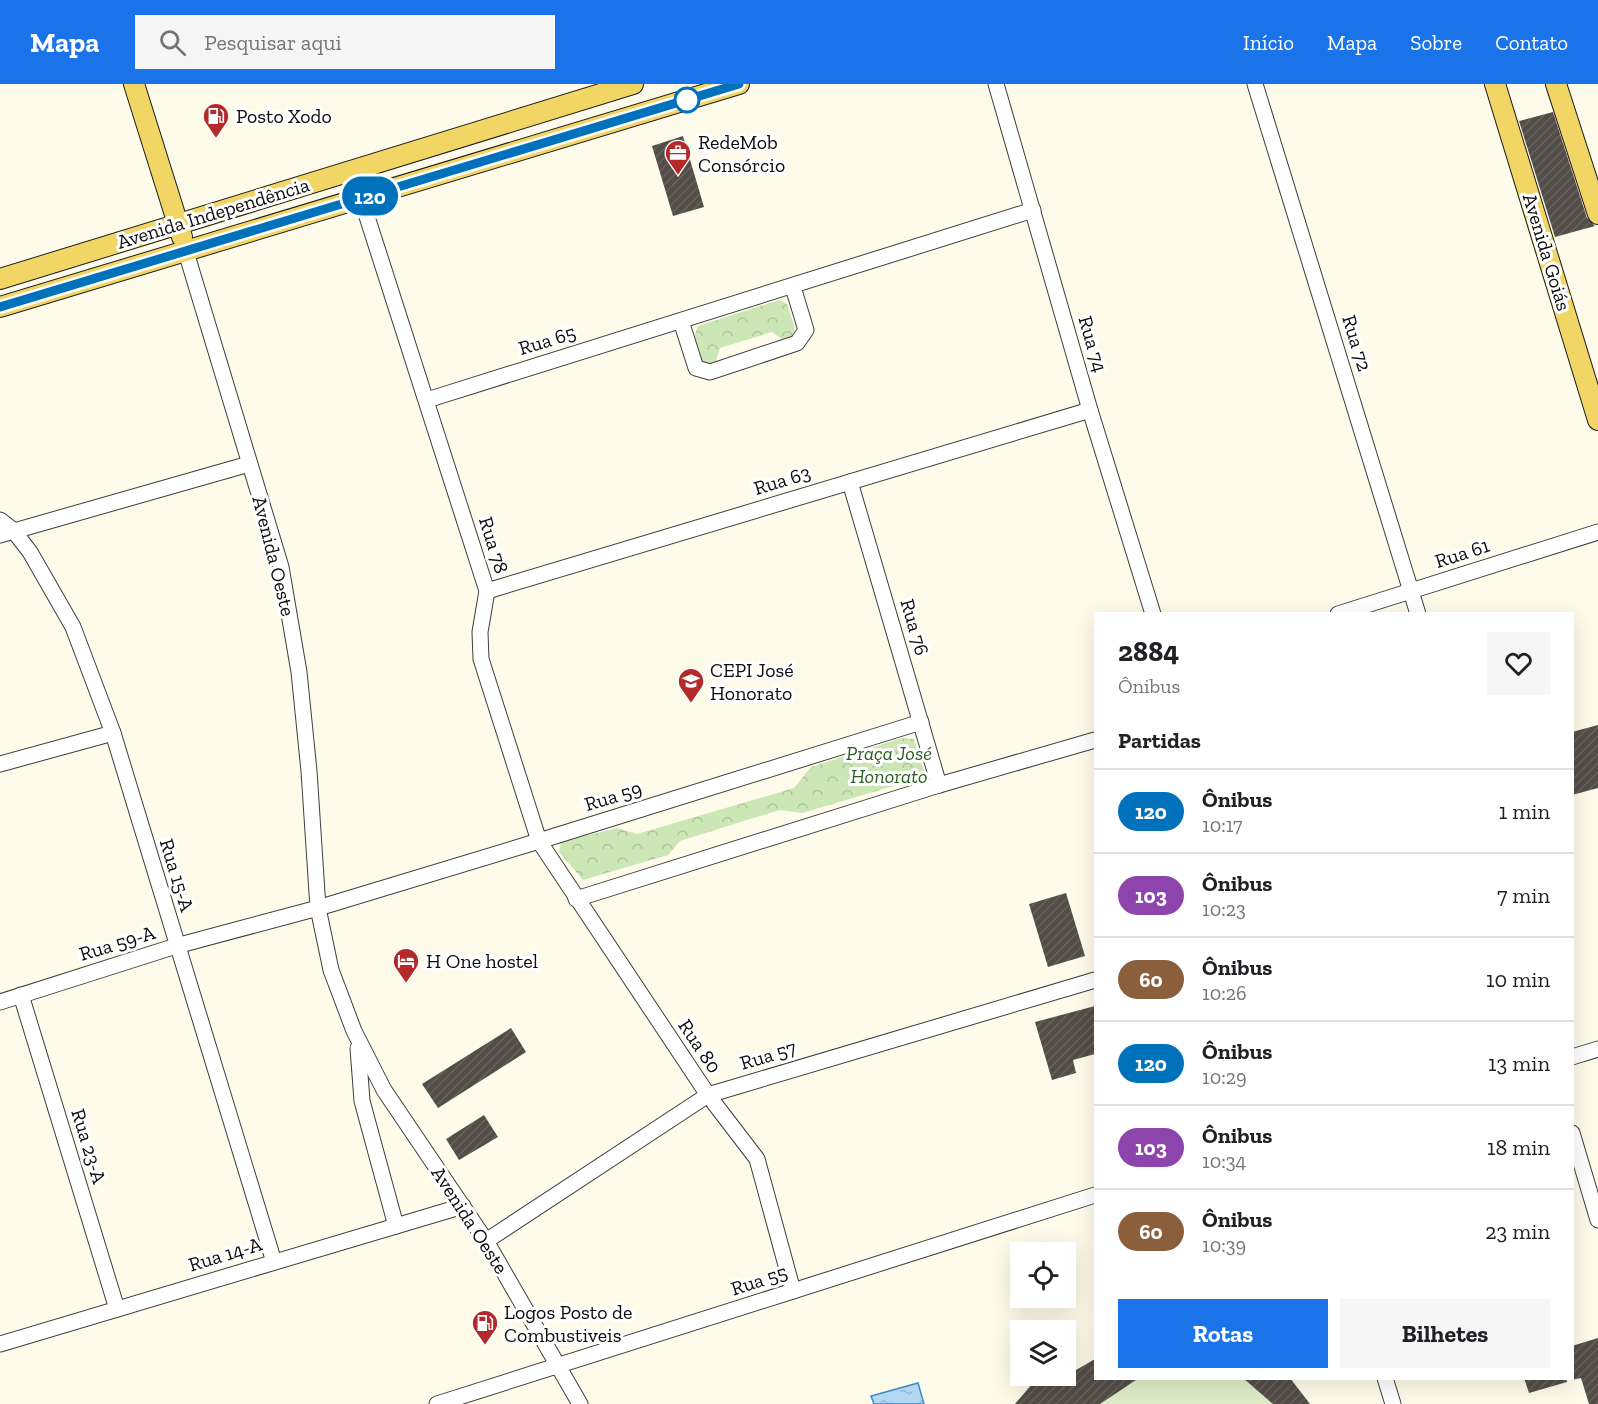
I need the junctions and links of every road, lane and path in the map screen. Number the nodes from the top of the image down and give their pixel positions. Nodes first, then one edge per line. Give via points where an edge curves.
1 (134, 84) edge
2 (633, 84) edge
3 (739, 84) edge
4 (996, 84) edge
5 (1255, 84) edge
6 (1495, 84) edge
7 (1556, 84) edge
8 (361, 198) junction
9 (1033, 210) junction
10 (1598, 214) edge
11 (178, 225) junction
12 (186, 252) junction
13 (0, 279) edge
14 (793, 287) junction
15 (0, 307) edge
16 (681, 321) junction
17 (427, 400) junction
18 (1090, 410) junction
19 (1598, 420) edge
20 (249, 464) junction
21 (850, 482) junction
22 (0, 520) edge
23 (7, 532) edge
24 (1598, 532) edge
25 (487, 591) junction
26 (1412, 591) junction
27 (1152, 612) edge
28 (1344, 612) edge
29 (1417, 612) edge
30 (921, 722) junction
31 (113, 733) junction
32 (1094, 740) edge
33 (0, 765) edge
34 (939, 785) junction
35 (539, 841) junction
36 (576, 899) junction
37 (318, 908) junction
38 (176, 946) junction
39 (1094, 980) edge
40 (21, 995) junction
41 (0, 1002) edge
42 (357, 1039) junction
43 (1598, 1048) edge
44 (1574, 1056) edge
45 (708, 1095) junction
46 (1574, 1140) edge
47 (1094, 1195) edge
48 (463, 1206) junction
49 (1598, 1221) edge
50 (396, 1226) junction
51 (486, 1241) junction
52 (274, 1262) junction
53 (793, 1291) junction
54 (117, 1309) junction
55 (0, 1344) edge
56 (559, 1367) junction
57 (1386, 1380) edge
58 (437, 1404) edge
59 (580, 1404) edge
60 (1393, 1404) edge

1 - 11 main road, Avenida Oeste
2 - 11 main road, Avenida Independência
3 - 8 main road, Avenida Independência
4 - 9 street, Rua 74
5 - 26 street, Rua 72
6 - 19 main road, Avenida Goiás
7 - 10 main road
8 - 12 main road, Avenida Independência
8 - 17 street, Rua 78
9 - 14 street, Rua 65
9 - 18 street, Rua 74
11 - 12 main road, Avenida Oeste
11 - 13 main road, Avenida Independência
12 - 15 main road, Avenida Independência
12 - 20 street, Avenida Oeste
14 - 16 street, Rua 65
14 - 16 street via 806,330 797,343 710,372 696,368
16 - 17 street, Rua 65
17 - 25 street, Rua 78
18 - 21 street, Rua 63
18 - 27 street, Rua 74
20 - 23 street
20 - 37 street, Avenida Oeste via 281,567 299,672
21 - 25 street, Rua 63
21 - 30 street, Rua 76
22 - 23 street, Rua 15-A
23 - 31 street, Rua 15-A via 30,552 73,627
24 - 26 street, Rua 61
25 - 35 street, Rua 78 via 480,632 481,659
26 - 28 street, Rua 61
26 - 29 street, Rua 72
30 - 34 street, Rua 76
30 - 35 street, Rua 59
31 - 33 street
31 - 38 street, Rua 15-A
32 - 34 street
34 - 36 street
35 - 36 street, Rua 78
35 - 37 street, Rua 59
36 - 45 street, Rua 80
37 - 38 street, Rua 59-A
37 - 42 street, Avenida Oeste via 331,970
38 - 40 street, Rua 59-A
38 - 52 street, Rua 15-A
39 - 45 street, Rua 57
40 - 41 street, Rua 59-A
40 - 54 street, Rua 23-A
42 - 48 street, Avenida Oeste via 384,1090
42 - 50 street, Avenida Oeste via 362,1101
43 - 44 street
45 - 51 street, Rua 57
45 - 53 street, Rua 80 via 757,1159
46 - 49 street
47 - 53 street, Rua 55
48 - 50 street, Rua 14-A
48 - 51 street, Avenida Oeste
50 - 52 street, Rua 14-A
51 - 56 street, Avenida Oeste
52 - 54 street, Rua 14-A
53 - 56 street, Rua 55
54 - 55 street, Rua 14-A
56 - 58 street, Rua 55
56 - 59 street, Avenida Oeste
57 - 60 street

